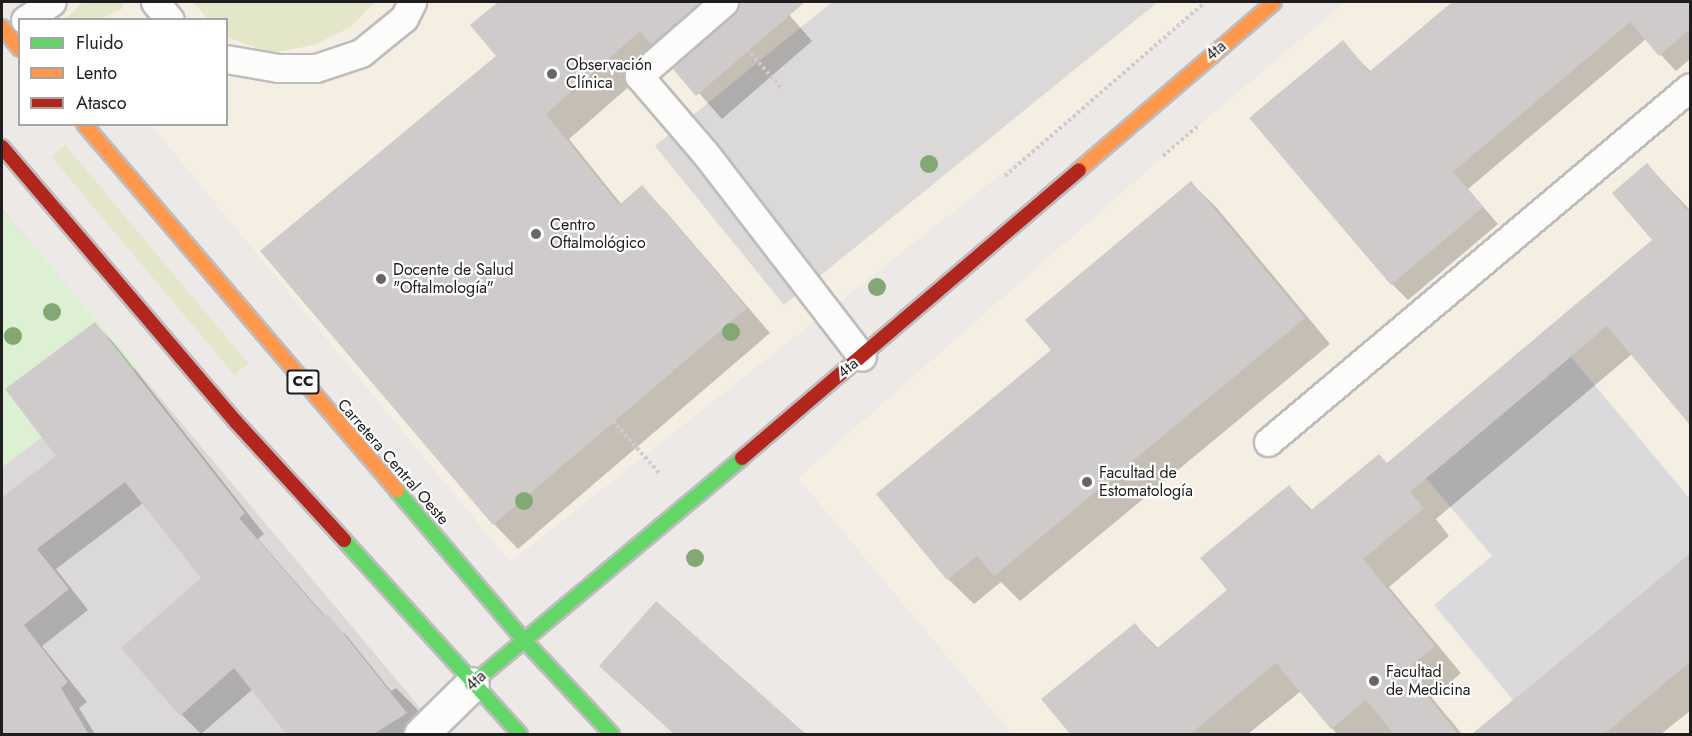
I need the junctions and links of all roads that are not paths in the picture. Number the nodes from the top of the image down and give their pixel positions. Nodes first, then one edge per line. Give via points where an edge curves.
1 (52, 2) edge
2 (412, 2) edge
3 (1274, 2) edge
4 (719, 6) edge
5 (30, 18) edge
6 (228, 59) edge
7 (1690, 87) edge
8 (86, 126) edge
9 (2, 147) edge
10 (862, 357) junction
11 (1268, 442) dead end
12 (523, 639) junction
13 (472, 684) junction
14 (421, 735) edge
15 (520, 735) edge
16 (612, 735) edge

1 - 5 lane
2 - 6 lane via 404,18 361,53 316,68 278,68
3 - 10 main road, 4ta
4 - 10 lane via 639,76 712,162
7 - 11 lane
8 - 12 main road, Carretera Central Oeste / CC
9 - 13 main road via 236,422
10 - 12 main road, 4ta
12 - 13 main road, 4ta
12 - 16 main road, Carretera Central Oeste / CC
13 - 14 street, 4ta
13 - 15 main road

